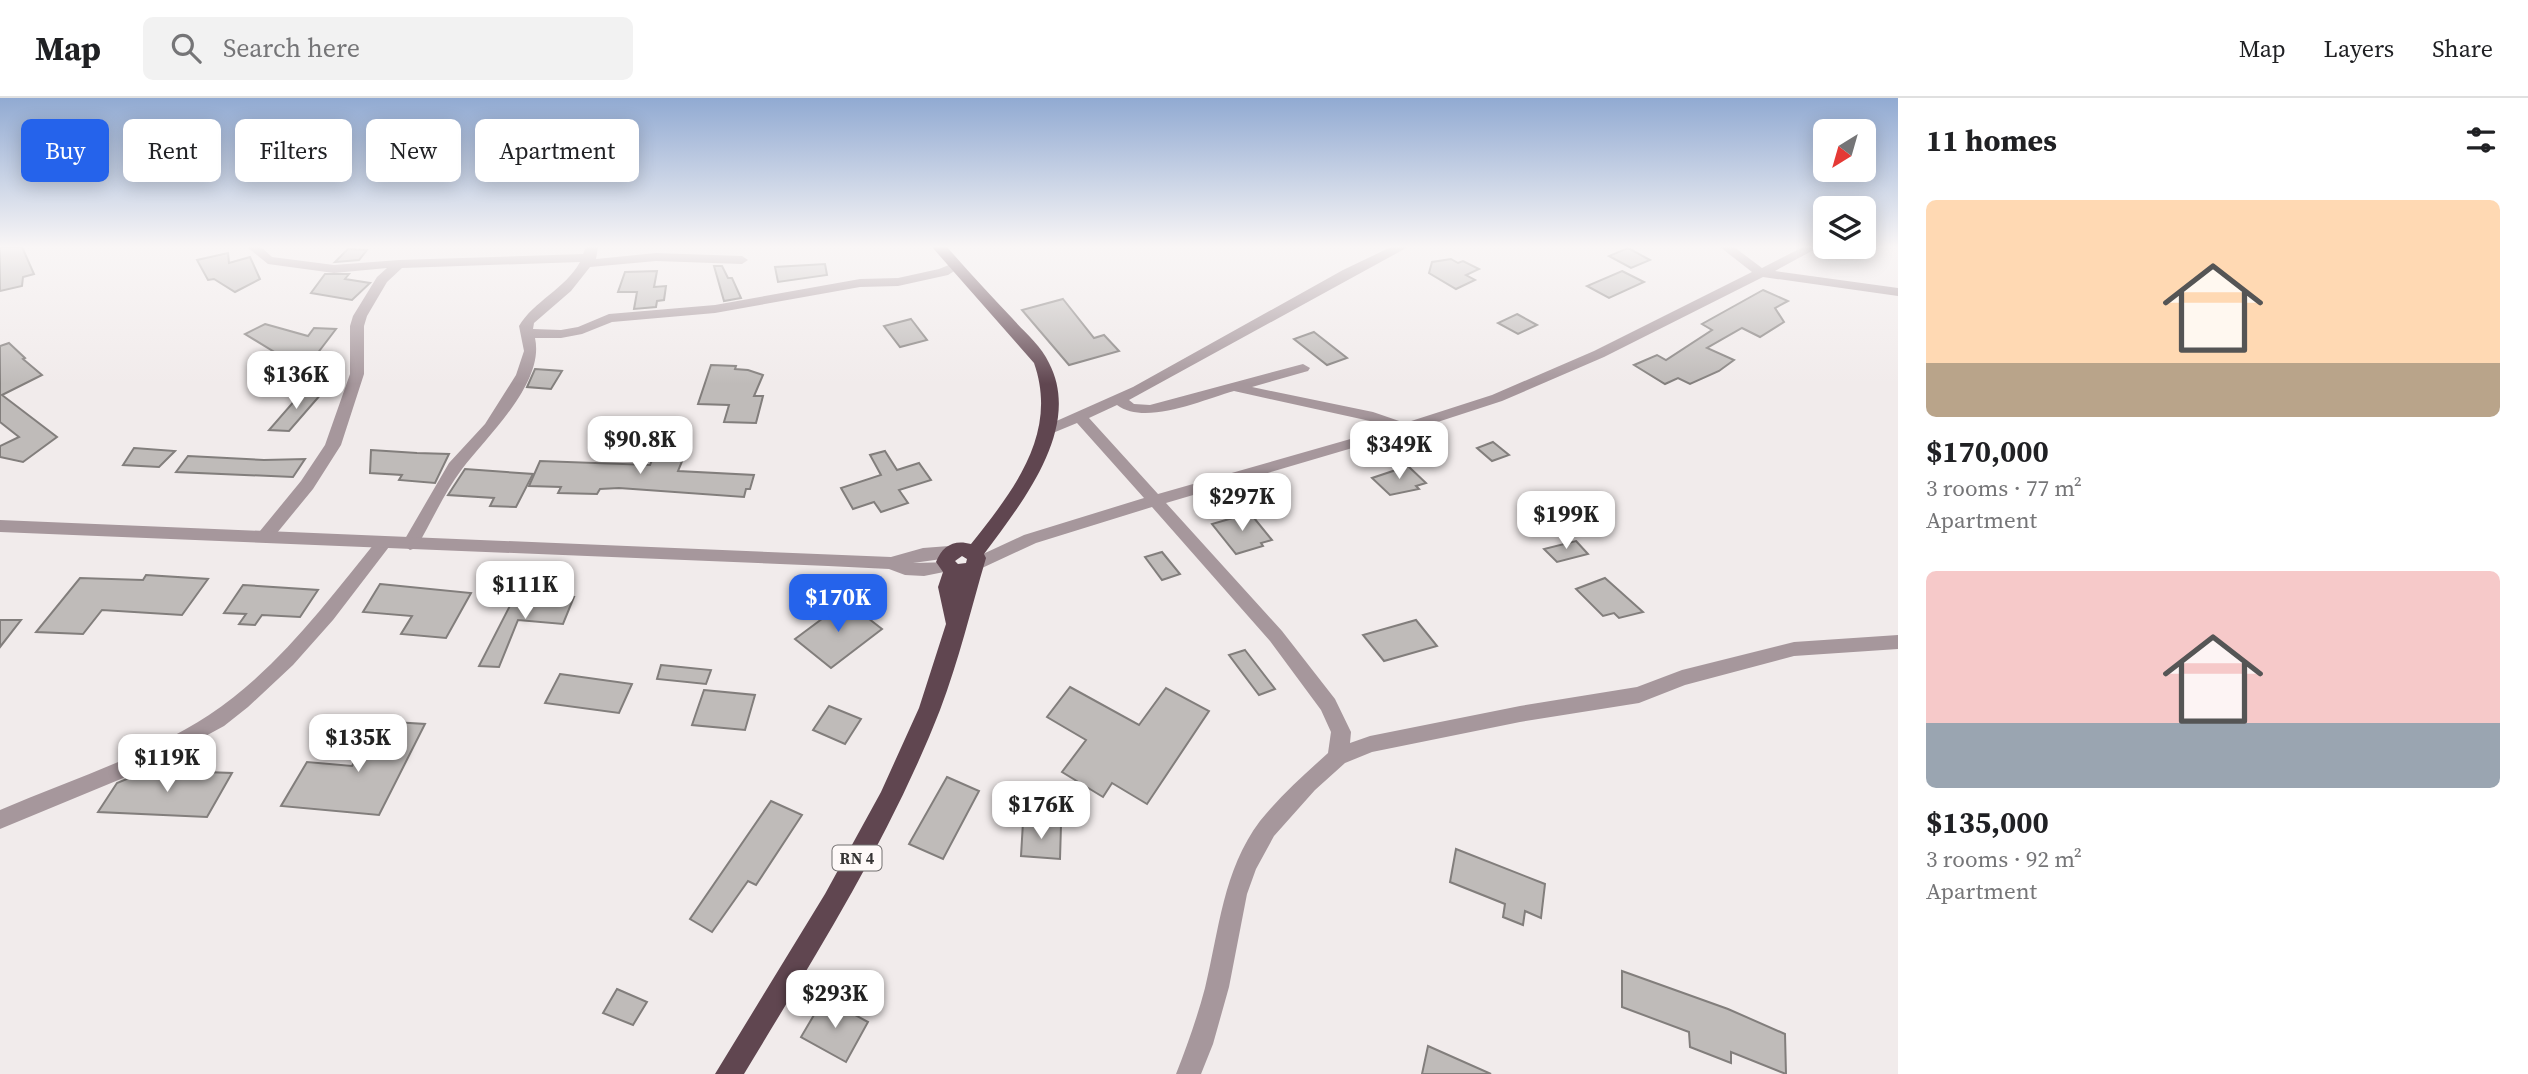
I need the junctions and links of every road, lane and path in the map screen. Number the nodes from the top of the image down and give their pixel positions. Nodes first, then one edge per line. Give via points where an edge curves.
1 (375, 293) edge
2 (556, 293) edge
3 (807, 293) edge
4 (980, 293) edge
5 (1314, 293) edge
6 (1721, 293) edge
7 (527, 332) junction
8 (548, 336) junction
9 (531, 351) junction
10 (1303, 368) dead end
11 (1236, 388) junction
12 (1118, 399) junction
13 (1080, 417) junction
14 (1405, 428) junction
15 (1048, 429) junction
16 (1156, 499) junction
17 (0, 526) edge
18 (266, 535) junction
19 (384, 543) junction
20 (410, 544) junction
21 (962, 562) junction
22 (1898, 642) edge
23 (1341, 732) junction
24 (1370, 744) junction
25 (1338, 757) junction
26 (0, 820) edge
27 (729, 1074) edge
28 (1188, 1074) edge

1 - 18 street via 357,326 357,374 333,445
2 - 7 street via 529,321
3 - 8 street via 715,309 610,318 582,330
4 - 15 highway via 1042,363 1049,383
5 - 12 street
6 - 14 street via 1497,398
7 - 8 street
7 - 9 street
8 - 9 street
9 - 20 street via 523,375 491,427 455,467
10 - 11 street
11 - 12 street via 1150,410 1130,408
11 - 14 street
12 - 13 street
13 - 15 street
13 - 16 street
14 - 16 street
15 - 21 highway via 1011,506
16 - 21 street
16 - 23 street via 1276,636 1328,705
17 - 18 street
18 - 19 street
19 - 20 street
19 - 26 street via 305,642 217,719 159,751
20 - 21 street via 891,564 924,570
21 - 27 highway, RN 4 via 948,594 957,627 930,708 890,797 834,902
22 - 24 street via 1794,649 1682,678 1640,695
23 - 24 street
23 - 25 street
24 - 25 street
25 - 28 street via 1267,830 1247,865 1236,894 1214,999

